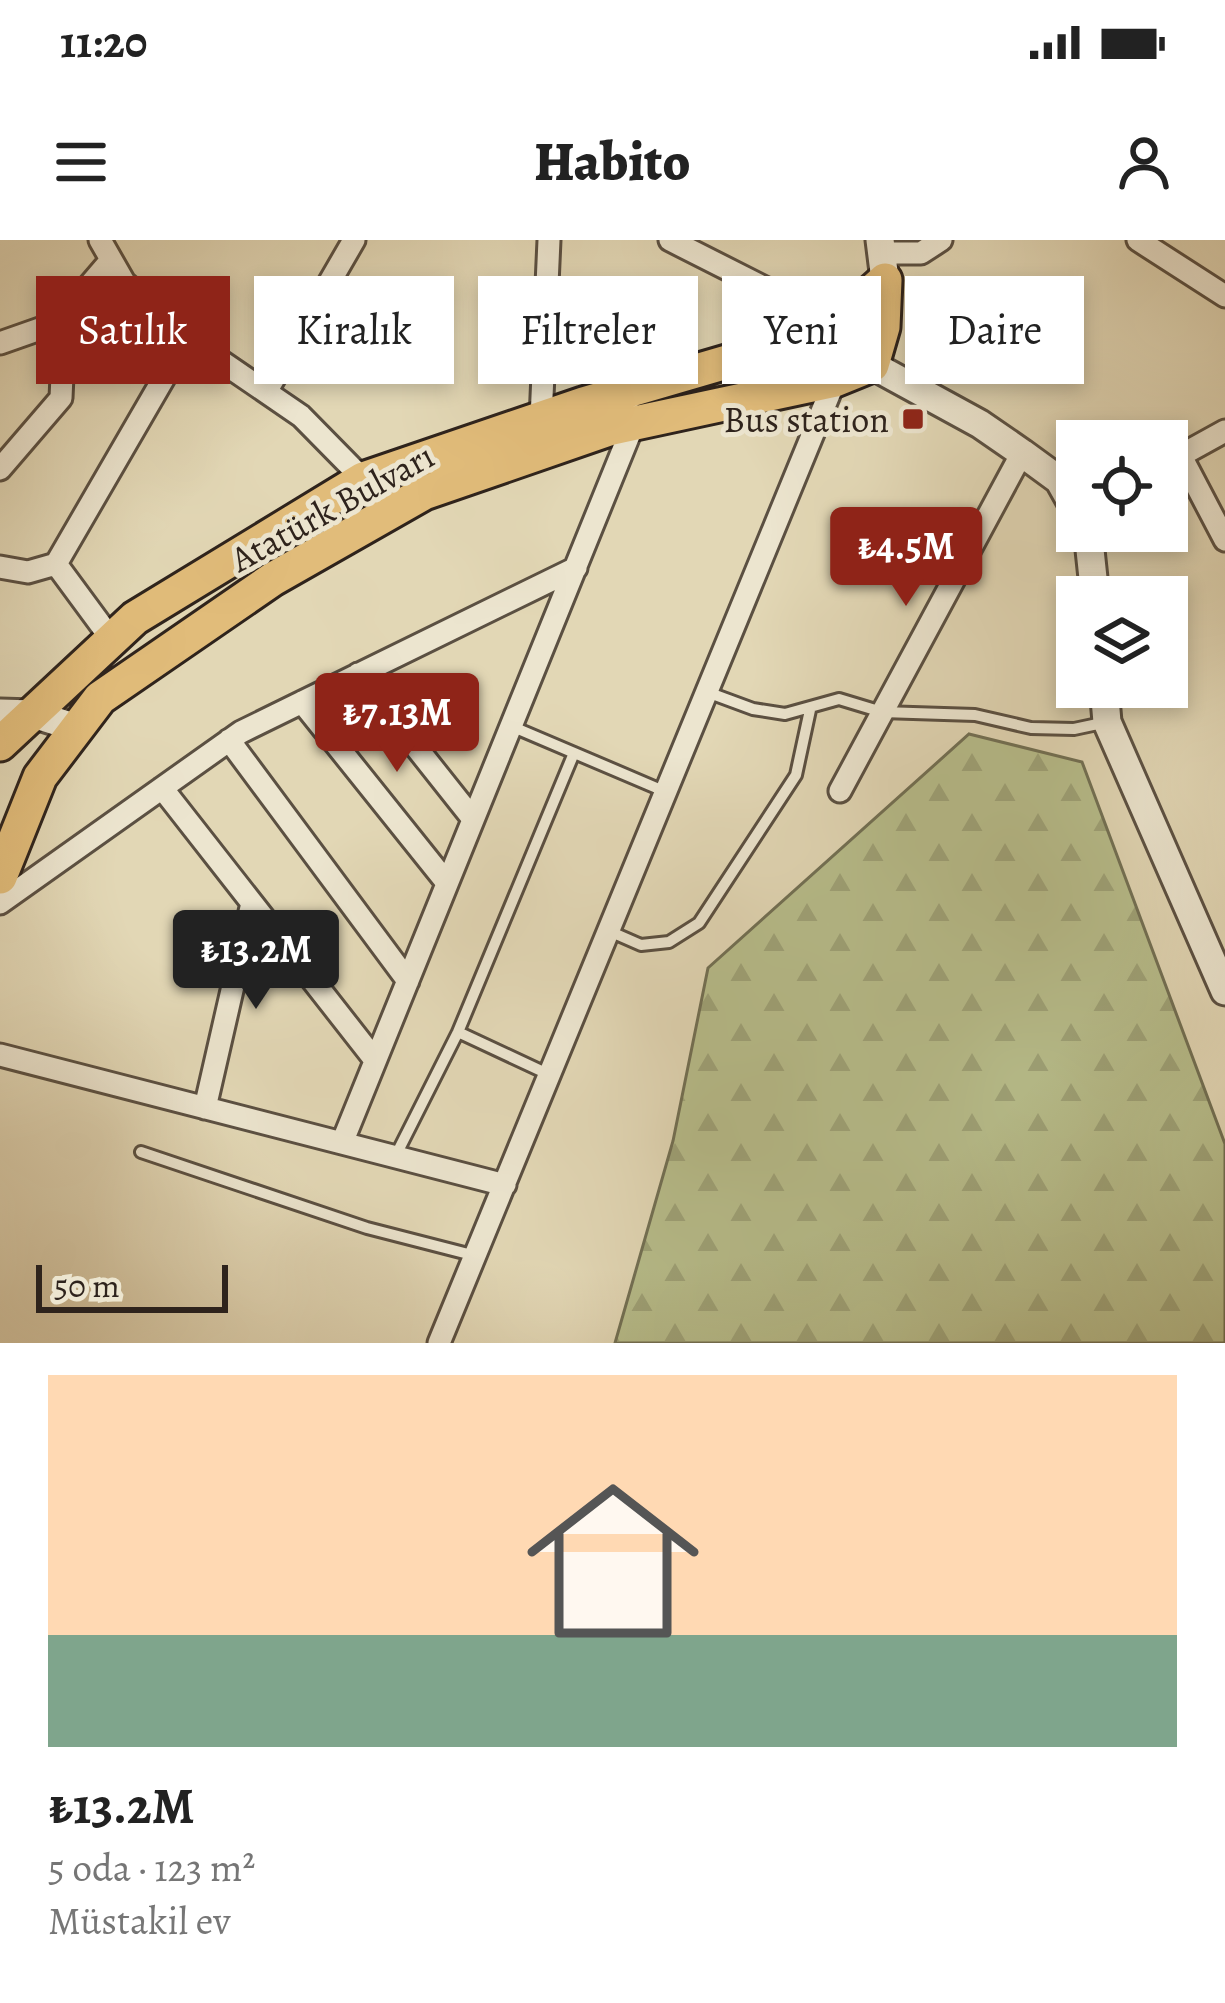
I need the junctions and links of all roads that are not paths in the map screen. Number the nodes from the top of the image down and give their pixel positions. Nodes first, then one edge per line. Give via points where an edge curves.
1 (549, 240) edge
2 (670, 240) edge
3 (941, 240) edge
4 (1141, 241) edge
5 (351, 242) edge
6 (105, 250) edge
7 (882, 258) edge
8 (88, 276) edge
9 (120, 276) edge
10 (736, 276) edge
11 (1225, 296) edge
12 (36, 330) edge
13 (881, 334) edge
14 (0, 343) edge
15 (230, 367) edge
16 (881, 369) edge
17 (722, 371) edge
18 (62, 384) edge
19 (160, 384) edge
20 (805, 384) edge
21 (833, 384) edge
22 (266, 392) junction
23 (633, 407) junction
24 (541, 418) junction
25 (1225, 431) edge
26 (1188, 451) edge
27 (1022, 454) junction
28 (0, 469) edge
29 (1056, 478) edge
30 (363, 479) junction
31 (1188, 481) edge
32 (1225, 540) edge
33 (56, 564) junction
34 (0, 567) edge
35 (576, 568) junction
36 (112, 640) junction
37 (358, 674) junction
38 (707, 692) junction
39 (302, 702) junction
40 (1106, 708) edge
41 (810, 710) junction
42 (882, 712) junction
43 (16, 713) edge
44 (1107, 722) junction
45 (512, 726) junction
46 (77, 728) junction
47 (229, 740) junction
48 (0, 744) edge
49 (574, 753) junction
50 (162, 788) junction
51 (840, 791) dead end
52 (666, 792) junction
53 (473, 819) junction
54 (0, 877) edge
55 (447, 883) junction
56 (0, 903) edge
57 (252, 903) junction
58 (609, 931) junction
59 (408, 980) junction
60 (1225, 991) edge
61 (458, 1032) junction
62 (0, 1055) edge
63 (375, 1060) junction
64 (550, 1075) junction
65 (205, 1108) junction
66 (342, 1143) junction
67 (141, 1152) dead end
68 (395, 1157) junction
69 (506, 1186) junction
70 (476, 1256) junction
71 (439, 1343) edge

1 - 24 street
2 - 10 street
3 - 7 street via 920,253
4 - 11 street
5 - 22 street
6 - 8 street
6 - 9 street
7 - 13 main road
12 - 14 street
15 - 22 street
16 - 27 street
17 - 23 main road, Atatürk Bulvarı
18 - 28 street via 61,398
19 - 33 street
20 - 23 main road, Atatürk Bulvarı
21 - 38 street
22 - 30 street
23 - 24 main road, Atatürk Bulvarı
23 - 35 street
23 - 46 main road, Atatürk Bulvarı via 424,493 273,579 100,698
24 - 30 main road, Atatürk Bulvarı
25 - 26 street
27 - 29 street
27 - 42 street
30 - 36 main road, Atatürk Bulvarı
31 - 32 street
33 - 34 street via 28,572
33 - 36 street
35 - 37 street
35 - 45 street
36 - 43 main road, Atatürk Bulvarı
37 - 39 street
37 - 53 street
38 - 41 lane via 753,709
38 - 52 street
39 - 47 street
39 - 55 street
40 - 44 street
41 - 42 lane via 839,700
41 - 58 lane via 796,775 699,922 669,942 640,944
42 - 44 lane via 1031,728
42 - 51 street
43 - 46 street
43 - 48 main road, Atatürk Bulvarı
44 - 60 street
45 - 49 lane
45 - 53 street
46 - 54 main road, Atatürk Bulvarı via 40,778
47 - 50 street
47 - 59 street
49 - 52 lane
49 - 61 lane
50 - 56 street
50 - 57 street
52 - 58 street
53 - 55 street
55 - 59 street
57 - 63 street
57 - 65 street
58 - 64 street
59 - 63 street
61 - 64 lane
61 - 68 lane
62 - 65 street
63 - 66 street
64 - 69 street
65 - 66 street
66 - 68 street
67 - 70 lane
68 - 69 street
69 - 70 street
70 - 71 street

